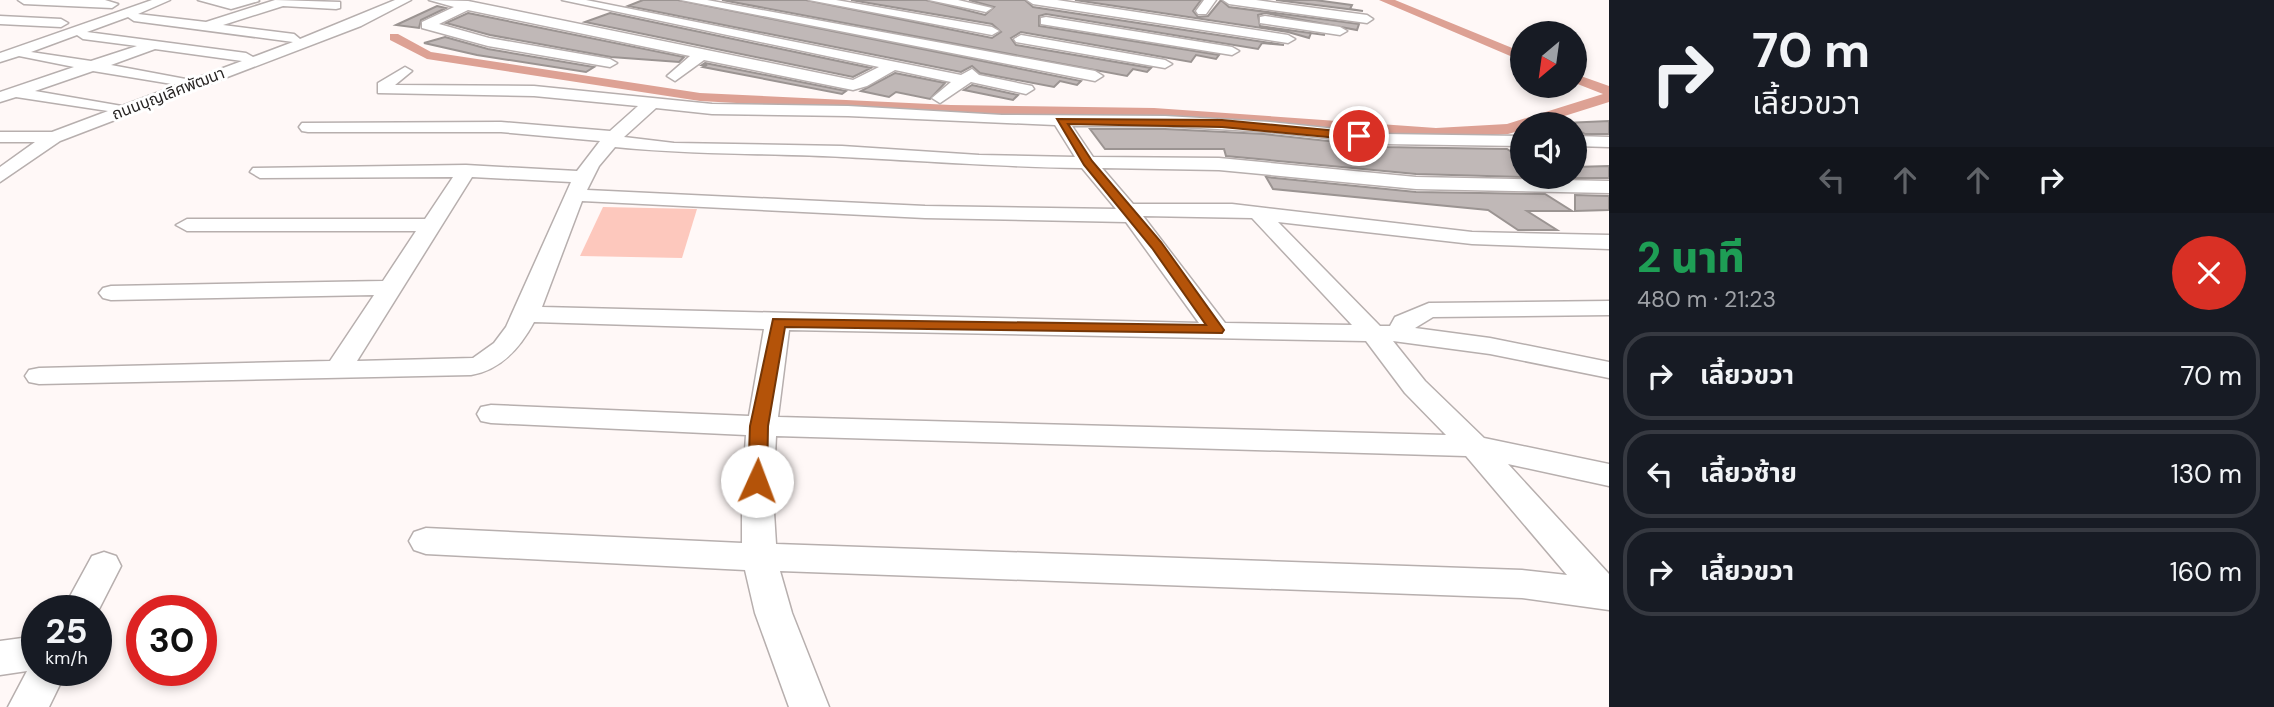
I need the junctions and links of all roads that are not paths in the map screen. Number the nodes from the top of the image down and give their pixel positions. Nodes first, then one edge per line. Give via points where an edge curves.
1 (147, 0) edge
2 (164, 0) edge
3 (204, 0) edge
4 (258, 0) edge
5 (415, 0) edge
6 (435, 0) edge
7 (568, 0) edge
8 (687, 0) edge
9 (815, 0) edge
10 (892, 0) edge
11 (935, 0) edge
12 (1000, 0) edge
13 (1033, 0) edge
14 (1229, 0) edge
15 (1325, 0) edge
16 (20, 1) edge
17 (284, 1) edge
18 (1341, 2) dead end
19 (475, 3) edge
20 (1082, 3) edge
21 (112, 4) dead end
22 (1295, 4) edge
23 (336, 5) dead end
24 (396, 5) edge
25 (1167, 5) dead end
26 (1201, 7) edge
27 (359, 8) dead end
28 (986, 8) junction
29 (873, 10) junction
30 (1224, 14) dead end
31 (134, 18) dead end
32 (0, 19) edge
33 (1156, 19) junction
34 (1367, 19) dead end
35 (61, 23) dead end
36 (1285, 23) junction
37 (959, 25) junction
38 (205, 26) junction
39 (992, 31) dead end
40 (1237, 31) junction
41 (1340, 31) dead end
42 (83, 35) dead end
43 (294, 38) dead end
44 (1021, 39) junction
45 (1288, 39) dead end
46 (150, 44) junction
47 (652, 45) junction
48 (1, 46) edge
49 (1232, 51) dead end
50 (25, 55) dead end
51 (700, 56) junction
52 (246, 57) dead end
53 (0, 58) edge
54 (621, 58) junction
55 (995, 58) junction
56 (1164, 64) dead end
57 (87, 65) junction
58 (892, 66) junction
59 (760, 68) junction
60 (405, 71) dead end
61 (594, 74) dead end
62 (675, 76) dead end
63 (1095, 76) dead end
64 (966, 79) junction
65 (184, 81) dead end
66 (746, 83) dead end
67 (1026, 89) dead end
68 (4, 92) edge
69 (940, 97) dead end
70 (653, 102) junction
71 (115, 107) dead end
72 (1061, 121) junction
73 (308, 127) dead end
74 (0, 137) edge
75 (54, 137) junction
76 (612, 139) junction
77 (1510, 141) edge
78 (1587, 141) edge
79 (1609, 142) edge
80 (1088, 163) junction
81 (466, 171) junction
82 (260, 172) dead end
83 (0, 176) edge
84 (579, 186) junction
85 (1609, 187) edge
86 (1129, 213) junction
87 (1258, 213) junction
88 (187, 225) dead end
89 (429, 225) junction
90 (1609, 242) edge
91 (390, 288) junction
92 (111, 293) dead end
93 (1609, 307) edge
94 (526, 314) junction
95 (778, 322) junction
96 (1217, 330) junction
97 (1387, 333) junction
98 (1609, 370) edge
99 (337, 371) junction
100 (39, 376) dead end
101 (491, 414) dead end
102 (759, 426) junction
103 (1474, 446) junction
104 (1609, 475) edge
105 (426, 541) dead end
106 (760, 557) junction
107 (104, 566) dead end
108 (1607, 594) edge
109 (89, 595) edge
110 (21, 655) edge
111 (0, 658) edge
112 (39, 686) edge
113 (28, 707) edge
114 (809, 707) edge

1 - 48 street
2 - 53 street
3 - 4 street via 231,5
5 - 24 street
6 - 19 street
7 - 58 street
8 - 55 street
9 - 29 street
10 - 29 street
11 - 28 street
12 - 28 street
13 - 20 street
14 - 22 street
15 - 18 street
16 - 21 street
17 - 23 street
17 - 38 street
19 - 47 street
19 - 54 street via 428,25 488,42
20 - 33 street
22 - 34 street
22 - 36 street
24 - 27 street
24 - 75 street, ถนนบุญเลิศพัฒนา
25 - 33 street
26 - 30 street
28 - 37 street
29 - 37 street
31 - 38 street
32 - 35 street
33 - 40 street
36 - 40 street via 1246,17
36 - 41 street
37 - 39 street
38 - 43 street
38 - 46 street
40 - 45 street
42 - 46 street
44 - 49 street via 1050,19
44 - 55 street
44 - 56 street
46 - 52 street
46 - 57 street
47 - 51 street
47 - 54 street
50 - 57 street
51 - 59 street
51 - 62 street
54 - 61 street
55 - 63 street
55 - 64 street
57 - 65 street
57 - 68 street
58 - 59 street via 853,85
58 - 64 street
59 - 66 street
60 - 70 street via 384,90 534,91
64 - 67 street
64 - 69 street
68 - 71 street
70 - 72 street via 712,110
70 - 76 street
72 - 77 street via 1222,124 1383,139
72 - 80 street
73 - 76 street via 501,127
74 - 75 street
75 - 83 street, ถนนบุญเลิศพัฒนา
76 - 80 street via 674,148
76 - 84 street
78 - 79 street
80 - 85 street via 1219,164 1416,183
80 - 86 street
81 - 82 street
81 - 84 street
81 - 89 street
84 - 86 street via 925,212
84 - 94 street
86 - 87 street
86 - 96 street
87 - 90 street via 1472,238
87 - 97 street
88 - 89 street
89 - 91 street
91 - 92 street
91 - 99 street
93 - 97 street via 1429,310
94 - 95 street
94 - 99 street via 496,354 476,366
95 - 96 street
95 - 102 street
96 - 97 street
97 - 98 street via 1490,346
97 - 103 street via 1415,387
99 - 100 street
101 - 102 street
102 - 103 street
102 - 106 street
103 - 104 street
103 - 108 street
105 - 106 street
106 - 108 street via 1522,583
106 - 114 street
107 - 109 street
110 - 111 street
112 - 113 street

